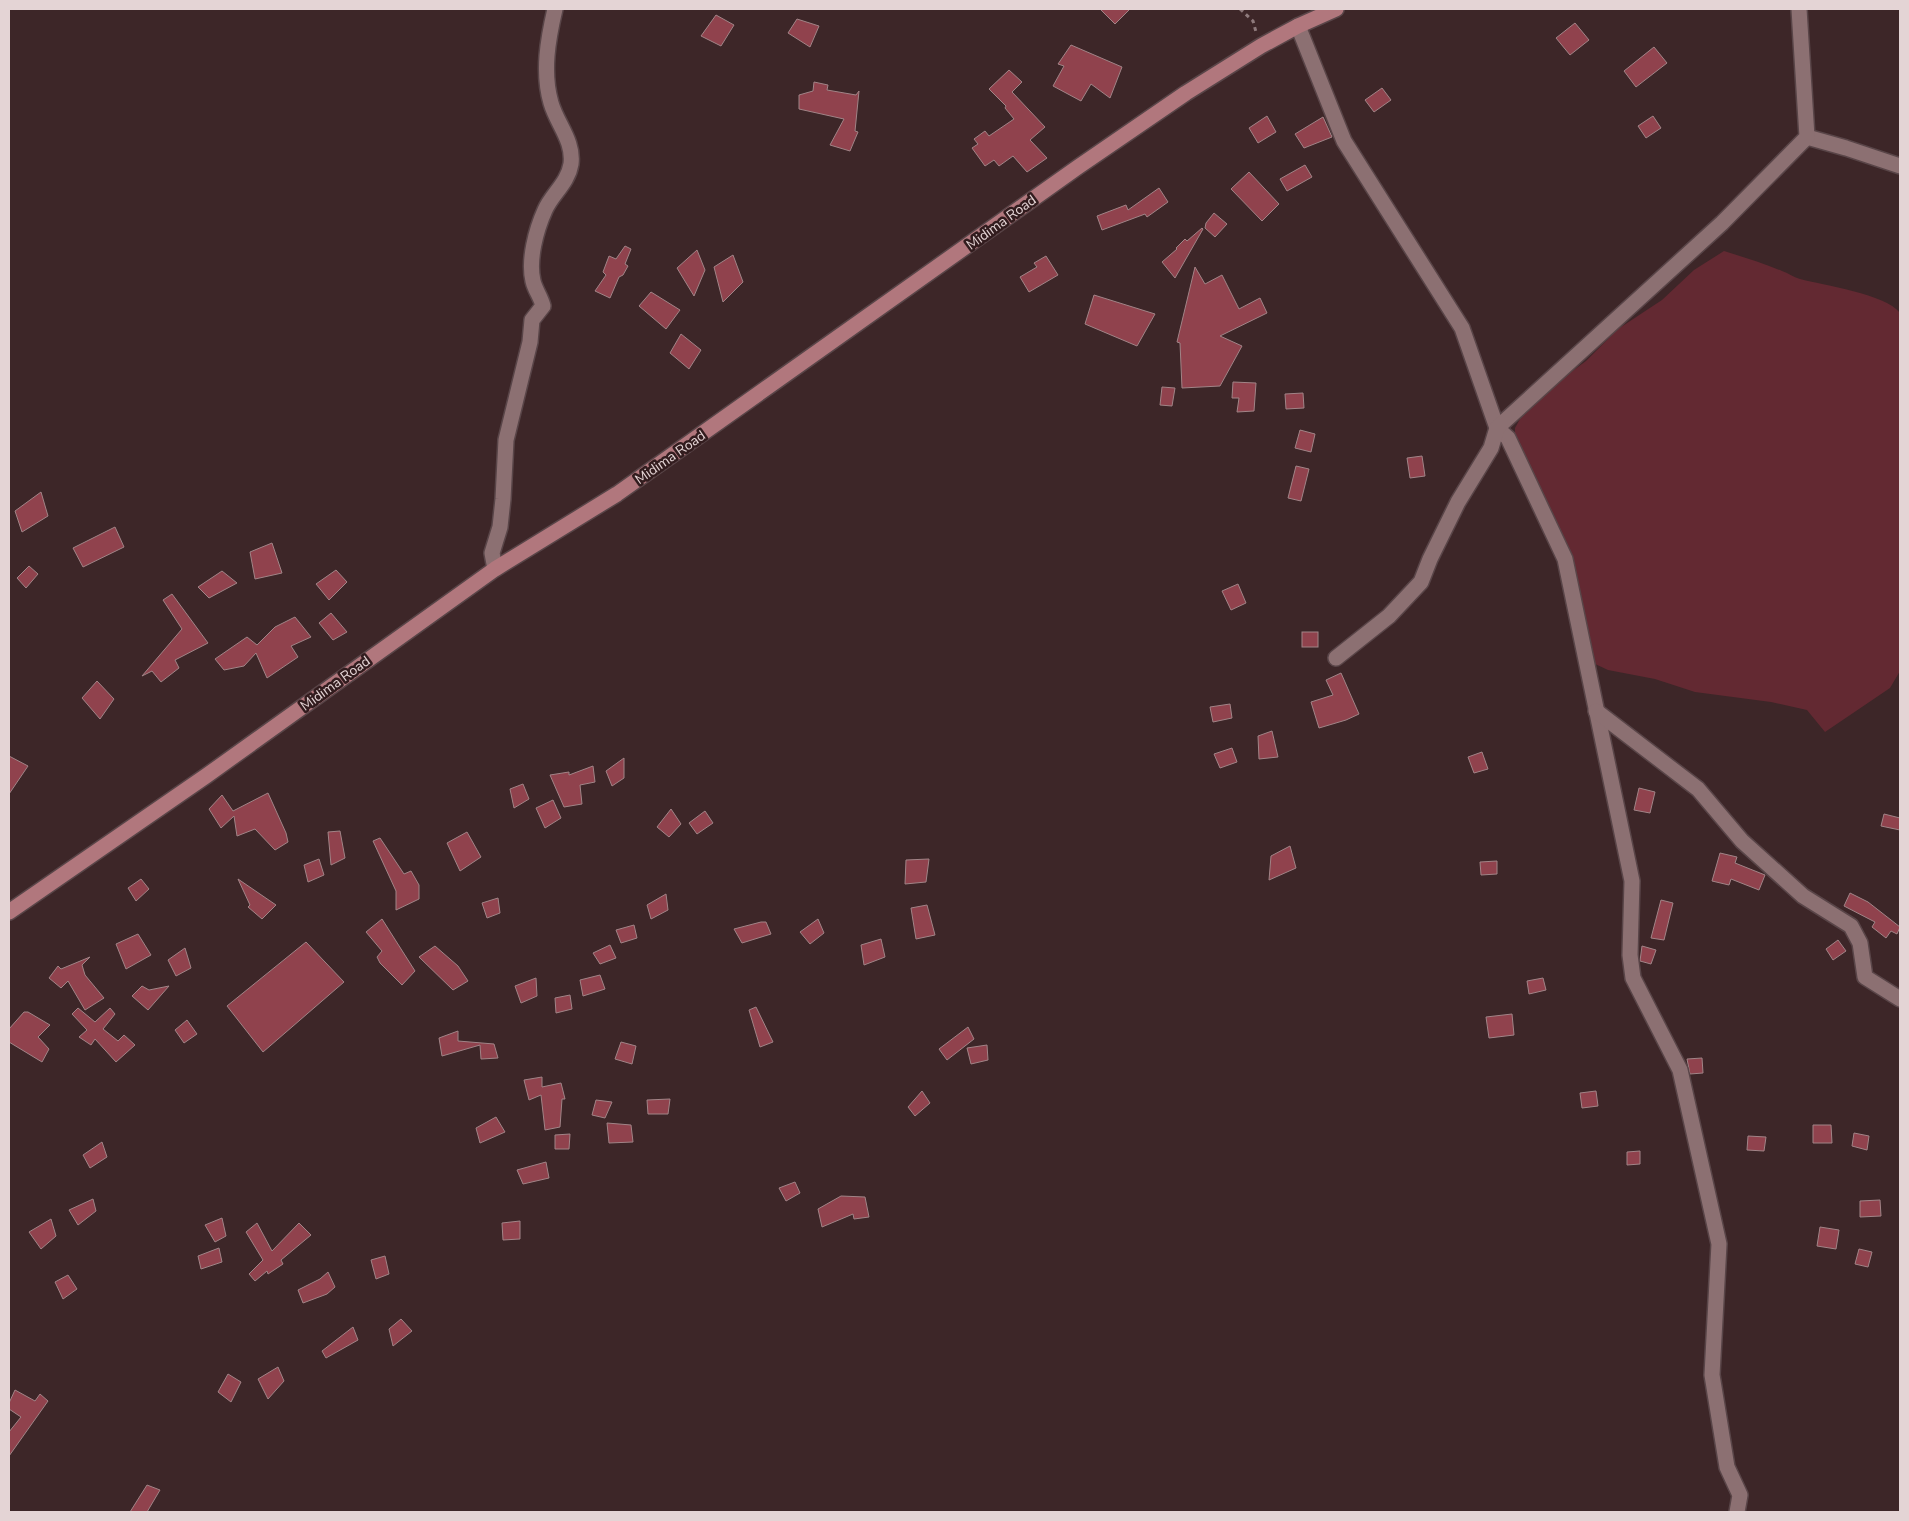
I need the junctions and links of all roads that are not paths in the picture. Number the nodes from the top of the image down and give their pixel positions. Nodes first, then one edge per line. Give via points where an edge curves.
1 (555, 9) edge
2 (1336, 9) edge
3 (1799, 9) edge
4 (1298, 26) junction
5 (1806, 137) junction
6 (1900, 166) edge
7 (1497, 428) junction
8 (495, 569) junction
9 (1336, 658) dead end
10 (1596, 711) junction
11 (9, 912) edge
12 (1900, 999) edge
13 (1737, 1512) edge

1 - 8 street via 546,68 551,103 570,146 571,163 567,177 545,210 532,261 533,283 542,306 532,320 530,342 506,440 502,508 492,553
2 - 4 main road, Midima Road
3 - 5 street
4 - 7 street via 1344,141 1462,328
4 - 8 main road, Midima Road via 1261,46 1078,167 617,494
5 - 6 street
5 - 7 street via 1722,223
7 - 9 street via 1491,448 1458,502 1421,582 1389,616
7 - 10 street via 1508,438 1565,559
8 - 11 main road, Midima Road
10 - 12 street via 1698,790 1742,842 1803,896 1852,926 1860,943 1864,977
10 - 13 street via 1632,881 1630,955 1633,978 1680,1070 1719,1244 1712,1375 1727,1467 1740,1496

